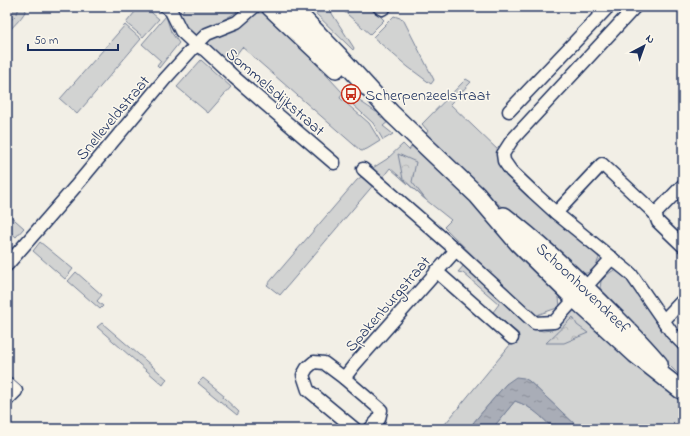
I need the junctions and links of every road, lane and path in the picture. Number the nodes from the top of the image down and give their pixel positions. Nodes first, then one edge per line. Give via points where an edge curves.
1 (166, 7) edge
2 (254, 7) edge
3 (270, 7) edge
4 (292, 7) edge
5 (379, 7) edge
6 (385, 7) edge
7 (608, 7) edge
8 (635, 7) edge
9 (581, 35) junction
10 (196, 44) junction
11 (596, 49) junction
12 (545, 73) junction
13 (560, 88) junction
14 (509, 112) dead end
15 (391, 113) junction
16 (334, 163) dead end
17 (363, 169) dead end
18 (683, 185) edge
19 (556, 213) junction
20 (654, 214) junction
21 (683, 246) edge
22 (456, 250) junction
23 (612, 258) junction
24 (7, 265) edge
25 (436, 271) junction
26 (580, 294) junction
27 (683, 300) edge
28 (664, 320) junction
29 (512, 338) dead end
30 (683, 344) edge
31 (344, 378) junction
32 (7, 383) edge
33 (682, 391) edge
34 (7, 400) edge
35 (355, 429) edge
36 (370, 429) edge

1 - 10 street, Sommelsdijkstraat via 171,11 181,31
2 - 10 street, Snelleveldstraat via 237,22 207,34
3 - 15 street, Schoonhovendreef via 356,87
4 - 15 street, Schoonhovendreef
5 - 6 street
7 - 9 street
8 - 11 street
9 - 11 street
9 - 12 street
10 - 16 street, Sommelsdijkstraat
10 - 24 street, Snelleveldstraat
11 - 13 street
12 - 13 street
12 - 14 street
13 - 19 street via 512,140 503,154 504,161 511,171
15 - 26 street, Schoonhovendreef via 477,196 518,243
17 - 22 street
18 - 20 street
19 - 20 street via 602,164
19 - 23 street
20 - 21 street via 658,222
22 - 25 street, Spakenburgstraat
22 - 26 street via 535,323 554,322
23 - 26 street
23 - 28 street via 631,274
25 - 29 street
25 - 31 street, Spakenburgstraat
26 - 33 street, Schoonhovendreef via 634,354
27 - 28 street
28 - 30 street
31 - 35 street via 324,363 314,362 303,375 308,390
31 - 36 street via 381,410 379,419
32 - 34 street via 16,390

